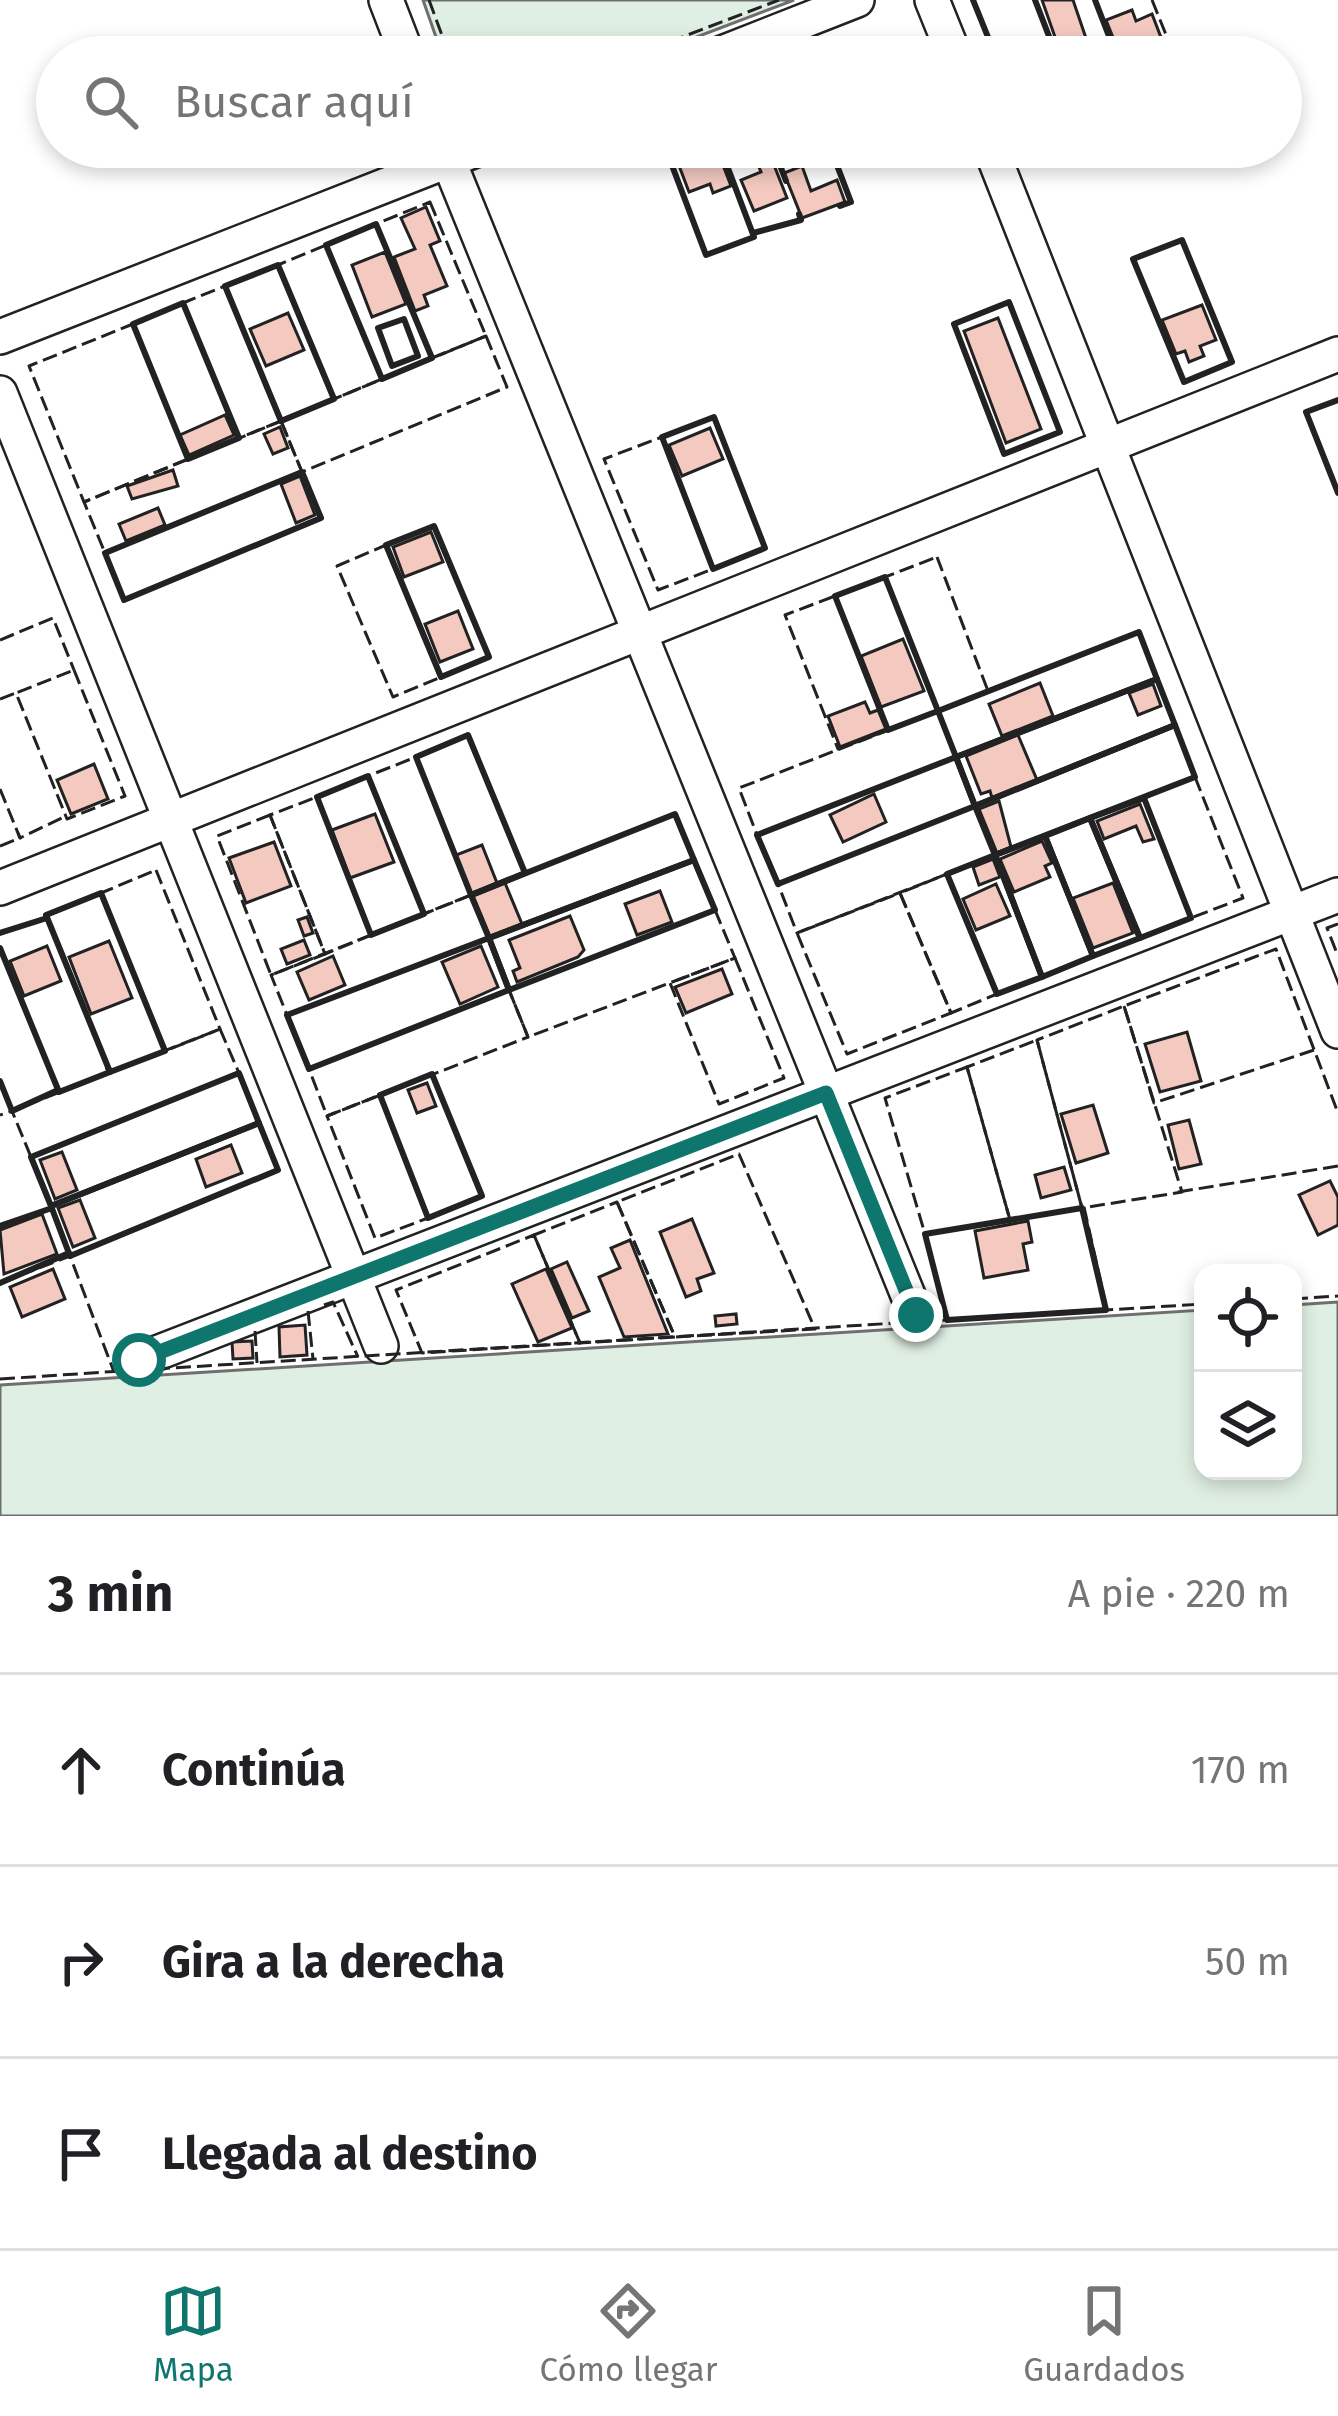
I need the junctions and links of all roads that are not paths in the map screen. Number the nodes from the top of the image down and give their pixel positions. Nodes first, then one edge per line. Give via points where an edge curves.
1 (386, 0) edge
2 (857, 0) edge
3 (932, 0) edge
4 (400, 36) edge
5 (765, 36) edge
6 (947, 36) edge
7 (412, 168) edge
8 (452, 168) edge
9 (998, 168) edge
10 (0, 337) edge
11 (1338, 354) edge
12 (0, 394) edge
13 (1108, 446) junction
14 (640, 633) junction
15 (170, 820) junction
16 (0, 888) edge
17 (1338, 895) edge
18 (1292, 913) junction
19 (1338, 1031) edge
20 (826, 1093) junction
21 (353, 1276) junction
22 (916, 1315) dead end
23 (381, 1346) dead end
24 (139, 1360) dead end

1 - 4 street
2 - 5 street
3 - 6 street
7 - 10 street
8 - 14 street
9 - 13 street
11 - 13 street
12 - 15 street
13 - 14 street
13 - 18 street
14 - 15 street
14 - 20 street
15 - 16 street
15 - 21 street
17 - 18 street
18 - 19 street
18 - 20 street
20 - 21 street
20 - 22 street
21 - 23 street
21 - 24 street

